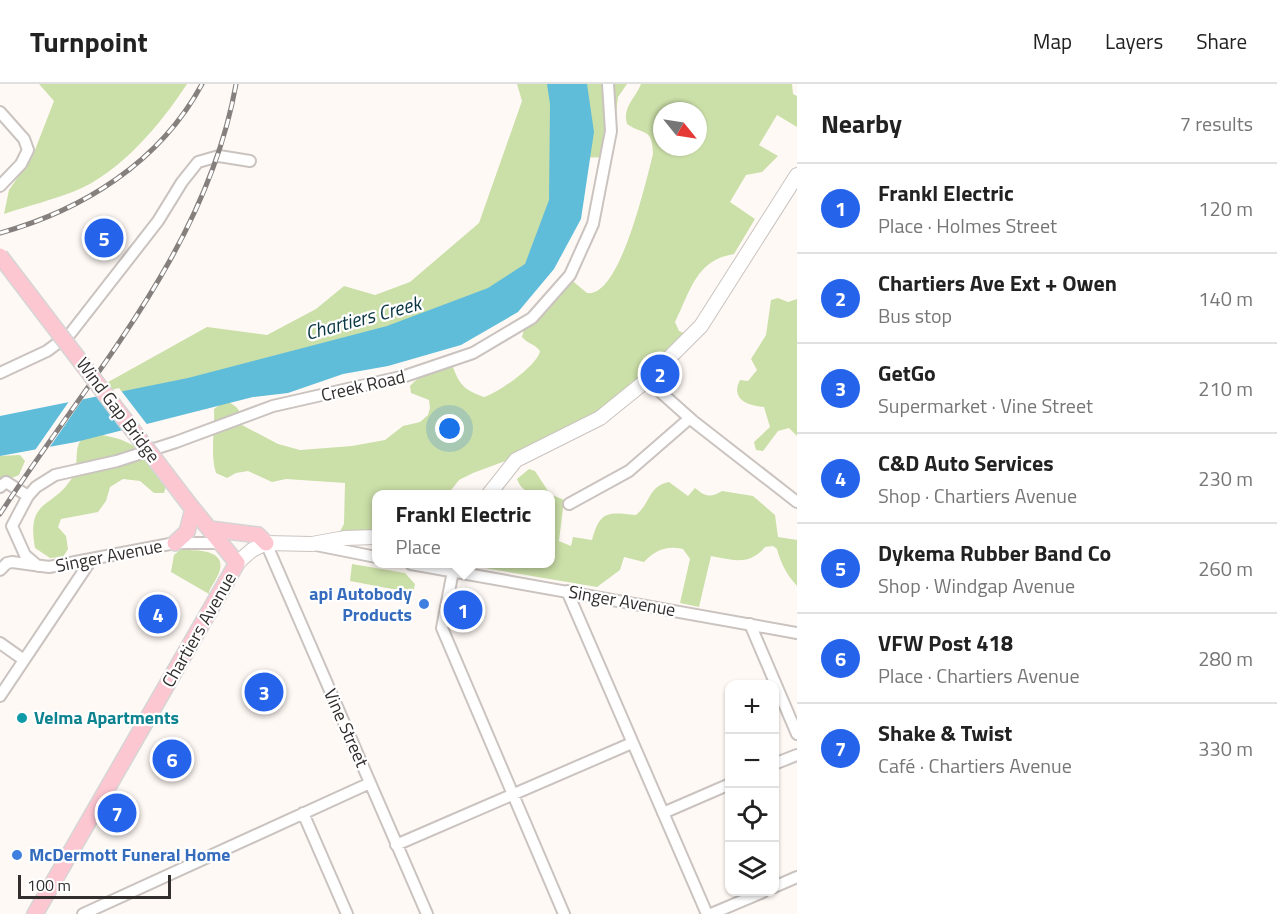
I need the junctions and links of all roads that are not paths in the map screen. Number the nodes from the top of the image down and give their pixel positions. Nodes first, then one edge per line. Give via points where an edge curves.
1 (608, 84) edge
2 (0, 112) edge
3 (250, 161) dead end
4 (797, 176) edge
5 (0, 186) edge
6 (0, 256) edge
7 (0, 373) edge
8 (647, 380) junction
9 (690, 418) junction
10 (0, 487) edge
11 (493, 490) edge
12 (28, 496) junction
13 (797, 502) edge
14 (569, 504) dead end
15 (191, 506) junction
16 (210, 529) junction
17 (372, 537) edge
18 (175, 543) junction
19 (222, 543) junction
20 (266, 543) junction
21 (312, 544) junction
22 (372, 556) edge
23 (91, 560) junction
24 (237, 563) junction
25 (38, 566) junction
26 (435, 568) edge
27 (0, 570) edge
28 (453, 571) junction
29 (567, 591) junction
30 (750, 624) junction
31 (797, 633) edge
32 (0, 643) edge
33 (24, 660) junction
34 (0, 696) edge
35 (797, 734) edge
36 (632, 743) junction
37 (797, 755) edge
38 (779, 762) edge
39 (370, 783) junction
40 (725, 786) edge
41 (513, 795) junction
42 (303, 813) junction
43 (663, 813) junction
44 (396, 845) junction
45 (797, 877) edge
46 (779, 884) edge
47 (751, 896) edge
48 (35, 914) edge
49 (83, 914) edge
50 (347, 914) edge
51 (427, 914) edge
52 (564, 914) edge
53 (709, 914) edge

1 - 12 street, Creek Road via 611,131 593,224 570,275 532,318 473,353 405,376 273,406 117,461 55,475
2 - 5 street via 24,139 28,150 21,165
3 - 7 street via 219,156 198,162 158,221 70,334 47,351
4 - 8 street via 701,326
6 - 15 main road, Wind Gap Bridge, bridge
8 - 9 street
8 - 11 street via 600,418 516,460
9 - 13 street
9 - 14 street via 629,471
10 - 12 street via 6,482
12 - 25 street, Creek Road via 12,526 25,555
15 - 16 main road, Wind Gap Bridge
15 - 18 main road via 187,532
16 - 19 main road, Wind Gap Bridge
16 - 20 main road via 258,535
17 - 21 street
18 - 19 street, Singer Avenue
18 - 23 street, Singer Avenue
19 - 24 main road, Wind Gap Bridge
20 - 21 street
20 - 24 street
20 - 39 street, Vine Street
21 - 22 street
23 - 25 street, Singer Avenue
23 - 33 street
24 - 48 main road, Chartiers Avenue
25 - 27 street, Singer Avenue via 12,562
26 - 28 street, Singer Avenue
28 - 29 street, Singer Avenue
28 - 41 street via 442,628
29 - 30 street, Singer Avenue
29 - 36 street
30 - 31 street, Singer Avenue
30 - 35 street
32 - 33 street
33 - 34 street
36 - 41 street
36 - 43 street
37 - 38 street
39 - 42 street
39 - 44 street, Vine Street
40 - 43 street
41 - 44 street
41 - 52 street
42 - 49 street
42 - 50 street
43 - 53 street
44 - 51 street, Vine Street
45 - 46 street
47 - 53 street

